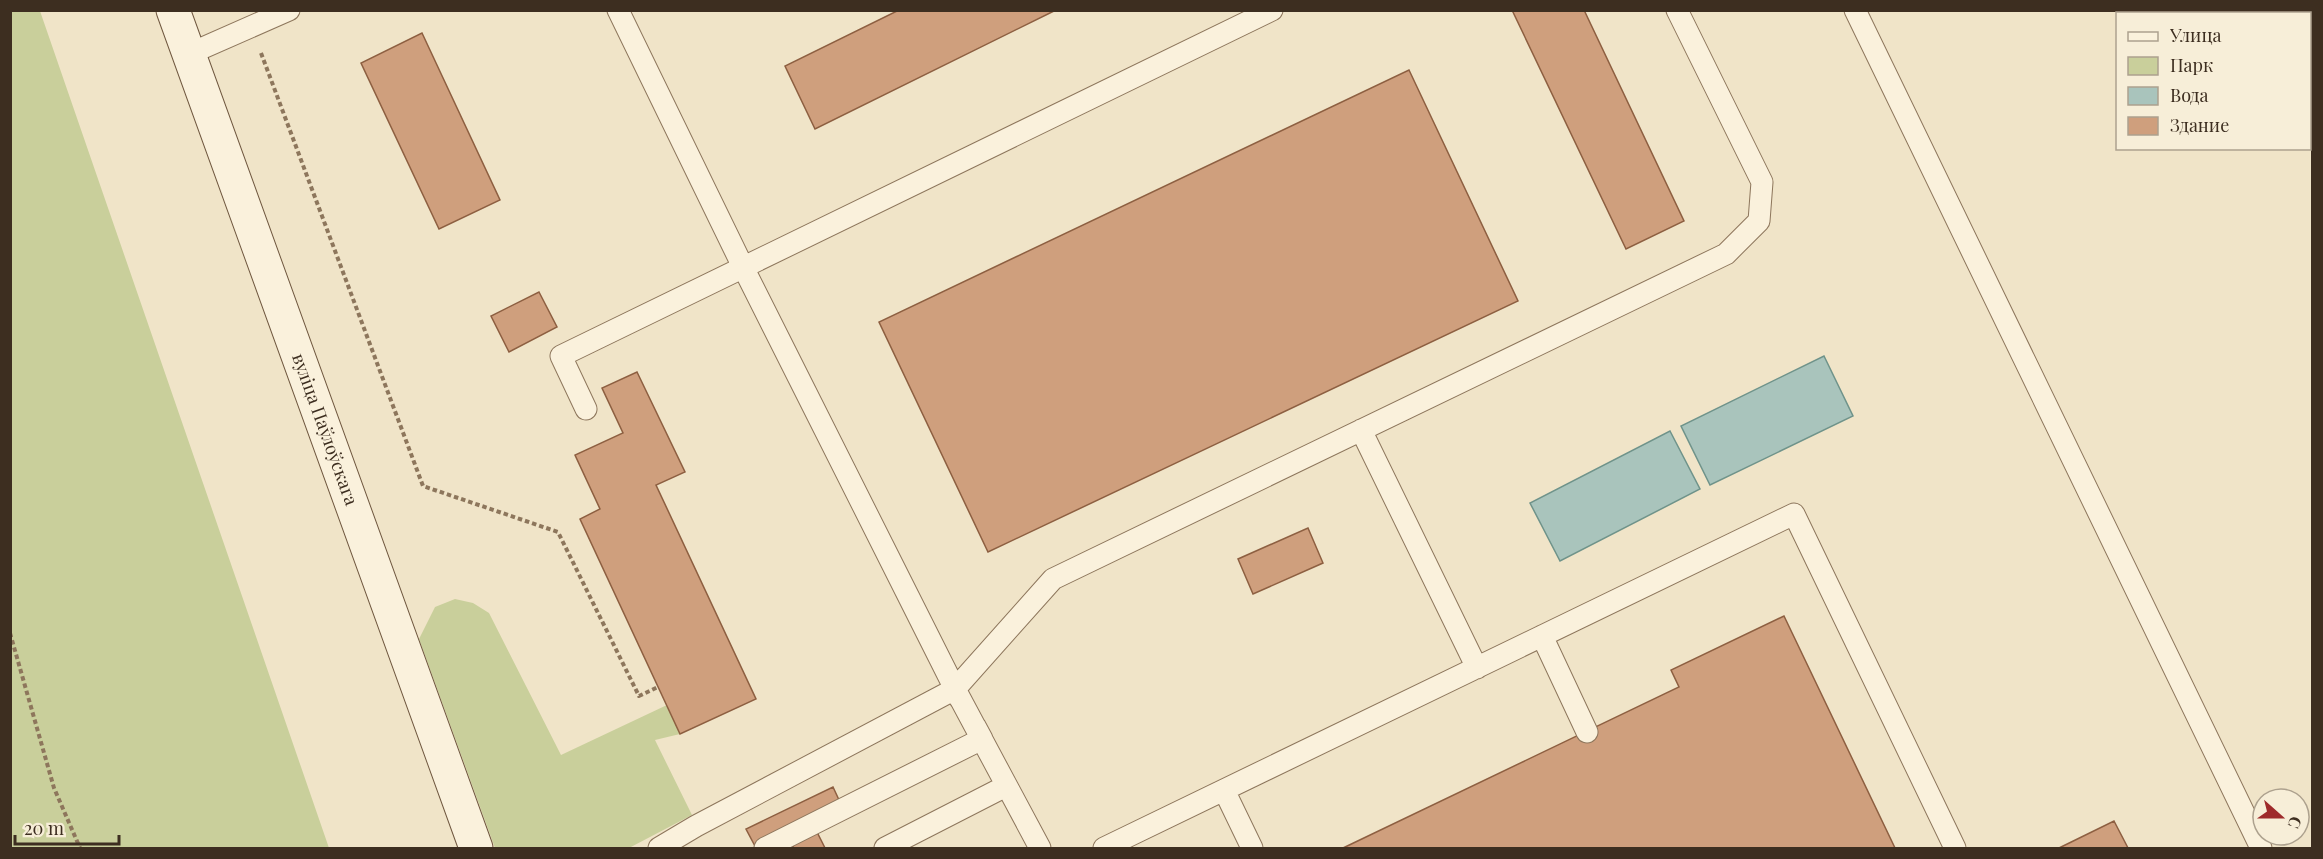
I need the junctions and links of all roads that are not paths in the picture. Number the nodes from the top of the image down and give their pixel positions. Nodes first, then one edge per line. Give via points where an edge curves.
1 (173, 10) edge
2 (289, 10) edge
3 (618, 10) edge
4 (1272, 10) edge
5 (1677, 10) edge
6 (1855, 10) edge
7 (189, 54) junction
8 (744, 269) junction
9 (586, 408) dead end
10 (1361, 430) junction
11 (1542, 636) junction
12 (1477, 668) junction
13 (955, 689) junction
14 (1587, 732) dead end
15 (982, 739) junction
16 (1006, 786) junction
17 (1224, 790) junction
18 (476, 849) edge
19 (659, 849) edge
20 (765, 849) edge
21 (885, 849) edge
22 (1040, 849) edge
23 (1104, 849) edge
24 (1252, 849) edge
25 (1955, 849) edge
26 (2262, 849) edge

1 - 7 street, вуліца Паўлоўскага
2 - 7 lane
3 - 8 lane
4 - 8 lane
5 - 10 lane via 1762,182 1759,221 1726,254
6 - 26 lane
7 - 18 street, вуліца Паўлоўскага
8 - 9 lane via 561,356
8 - 13 lane
10 - 12 lane
10 - 13 lane via 1053,579
11 - 12 lane
11 - 14 lane
11 - 25 lane via 1794,514
12 - 17 lane
13 - 15 lane
13 - 19 lane via 696,825
15 - 16 lane
15 - 20 lane
16 - 21 lane
16 - 22 lane
17 - 23 lane
17 - 24 lane

